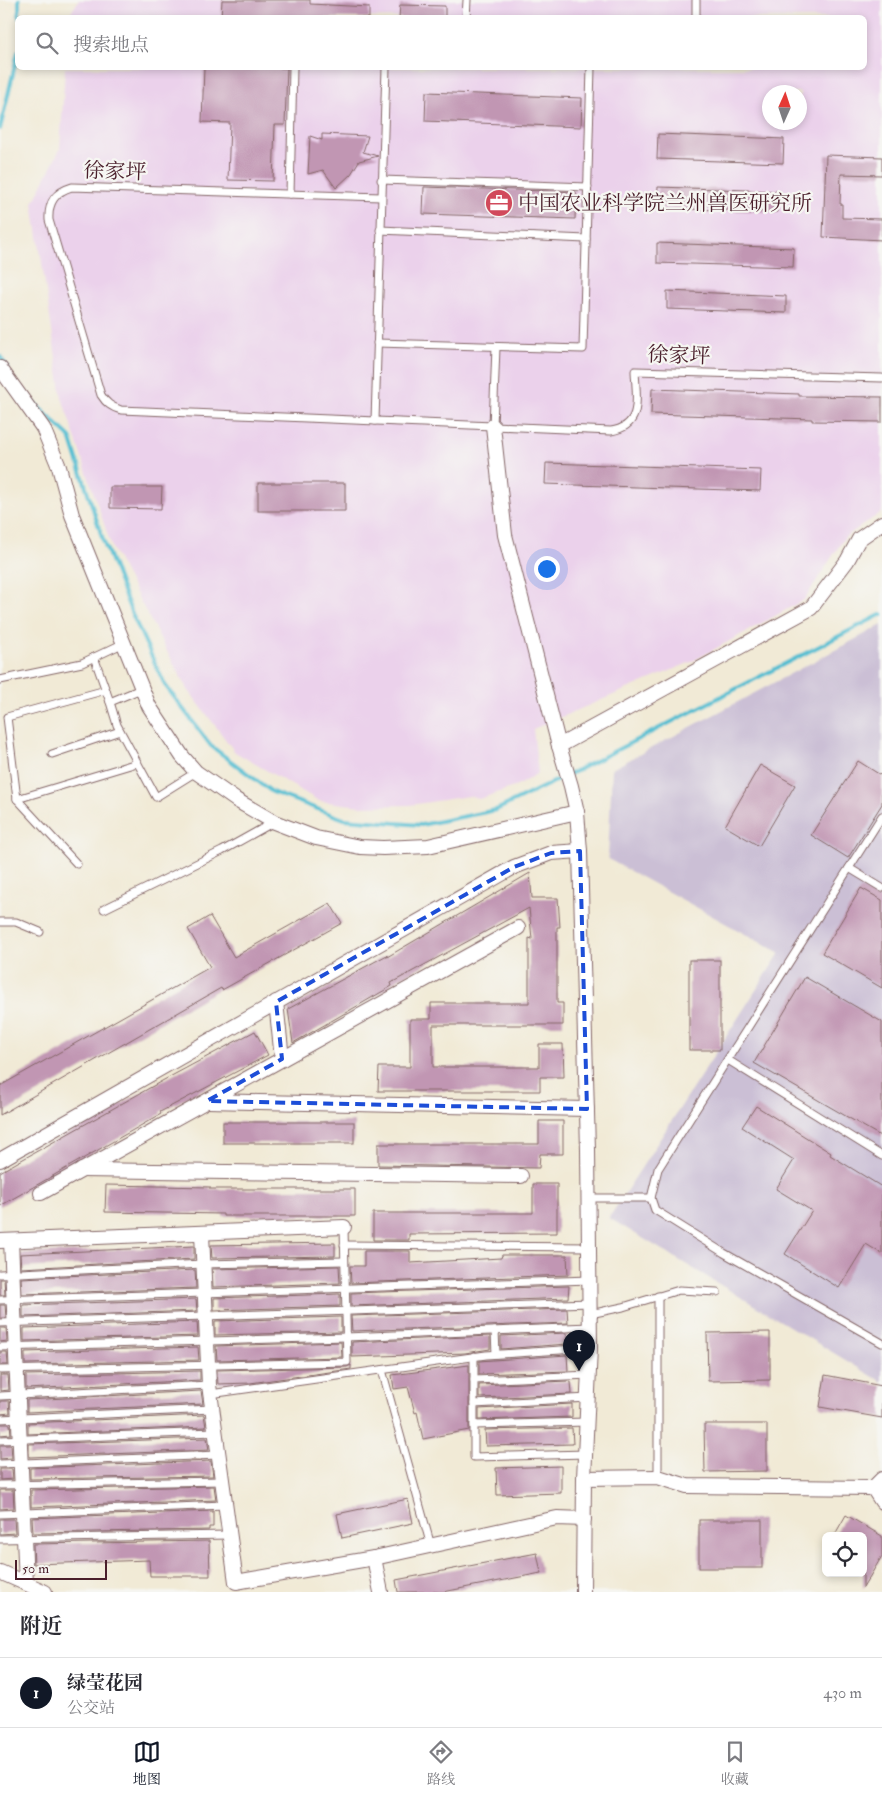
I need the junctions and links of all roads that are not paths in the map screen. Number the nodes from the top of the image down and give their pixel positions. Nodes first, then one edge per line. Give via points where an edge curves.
1 (466, 0) edge
2 (696, 0) edge
3 (466, 15) edge
4 (696, 15) edge
5 (294, 70) edge
6 (386, 70) edge
7 (591, 70) edge
8 (382, 180) junction
9 (588, 186) junction
10 (290, 194) junction
11 (381, 197) junction
12 (380, 230) junction
13 (586, 239) junction
14 (377, 344) junction
15 (496, 347) junction
16 (0, 368) edge
17 (882, 378) edge
18 (375, 421) junction
19 (493, 426) junction
20 (882, 524) edge
21 (124, 643) junction
22 (94, 657) junction
23 (0, 680) edge
24 (141, 689) junction
25 (106, 690) junction
26 (110, 702) junction
27 (4, 717) edge
28 (120, 731) junction
29 (559, 746) junction
30 (52, 754) dead end
31 (137, 763) junction
32 (196, 772) junction
33 (17, 799) junction
34 (577, 812) junction
35 (882, 816) edge
36 (274, 822) junction
37 (580, 852) junction
38 (77, 864) dead end
39 (849, 868) junction
40 (882, 888) edge
41 (104, 909) dead end
42 (0, 922) edge
43 (518, 928) dead end
44 (40, 932) dead end
45 (276, 1002) junction
46 (282, 1059) junction
47 (728, 1060) junction
48 (207, 1101) junction
49 (587, 1108) junction
50 (882, 1156) edge
51 (0, 1160) edge
52 (82, 1170) junction
53 (521, 1176) dead end
54 (41, 1192) dead end
55 (588, 1198) junction
56 (652, 1198) junction
57 (344, 1227) joint
58 (202, 1234) junction
59 (6, 1241) edge
60 (344, 1245) junction
61 (589, 1248) junction
62 (344, 1261) junction
63 (203, 1264) junction
64 (6, 1274) edge
65 (590, 1280) junction
66 (344, 1287) junction
67 (204, 1292) junction
68 (717, 1292) dead end
69 (658, 1296) junction
70 (7, 1299) edge
71 (345, 1312) junction
72 (590, 1315) junction
73 (206, 1316) junction
74 (15, 1323) junction
75 (0, 1324) edge
76 (495, 1331) junction
77 (346, 1337) junction
78 (207, 1340) junction
79 (882, 1343) edge
80 (16, 1346) junction
81 (0, 1347) edge
82 (590, 1348) junction
83 (496, 1354) junction
84 (474, 1356) junction
85 (208, 1365) junction
86 (0, 1370) edge
87 (17, 1370) junction
88 (382, 1370) junction
89 (590, 1375) junction
90 (474, 1380) junction
91 (210, 1390) junction
92 (0, 1396) edge
93 (18, 1396) junction
94 (588, 1398) junction
95 (474, 1404) junction
96 (212, 1409) junction
97 (19, 1418) junction
98 (0, 1419) edge
99 (587, 1422) junction
100 (474, 1425) junction
101 (215, 1432) junction
102 (0, 1440) edge
103 (20, 1440) junction
104 (586, 1454) junction
105 (218, 1455) junction
106 (0, 1464) edge
107 (21, 1464) junction
108 (658, 1477) junction
109 (584, 1478) junction
110 (222, 1481) junction
111 (878, 1483) edge
112 (22, 1484) junction
113 (0, 1485) edge
114 (882, 1502) edge
115 (225, 1505) junction
116 (23, 1512) junction
117 (0, 1514) edge
118 (584, 1519) junction
119 (229, 1535) junction
120 (24, 1538) junction
121 (0, 1539) edge
122 (431, 1546) junction
123 (374, 1558) junction
124 (0, 1572) edge
125 (26, 1583) junction
126 (238, 1587) edge
127 (45, 1592) edge
128 (381, 1592) edge
129 (583, 1592) edge

1 - 3 lane
2 - 4 lane
5 - 10 lane
6 - 8 lane
7 - 9 lane
8 - 9 lane
8 - 11 lane
9 - 13 lane
10 - 11 lane, 徐家坪
10 - 18 lane, 徐家坪 via 72,187 56,195 51,202 49,220 100,395 121,410
11 - 12 lane
12 - 13 lane
12 - 14 lane
13 - 15 lane via 583,349
14 - 15 lane
14 - 18 lane
15 - 19 lane
16 - 21 street via 43,428 59,467 72,515
17 - 19 lane, 徐家坪 via 636,371 635,413 626,426 619,429
18 - 19 lane, 徐家坪
19 - 29 street via 505,535
20 - 29 street via 858,538 848,561 811,608
21 - 22 lane
21 - 24 street
22 - 23 lane via 82,663
22 - 25 lane
24 - 26 lane
24 - 32 street via 158,722
25 - 26 lane
25 - 27 lane
26 - 28 lane
27 - 33 lane
28 - 30 lane
28 - 31 lane
29 - 34 street
31 - 32 lane via 156,797
31 - 33 lane
32 - 36 street
33 - 38 lane
34 - 36 street via 450,842 406,848 338,843
34 - 37 street
35 - 39 lane
36 - 41 lane
37 - 45 street via 551,853 514,867
37 - 49 street
39 - 40 lane
39 - 47 lane
42 - 44 lane via 16,922
43 - 46 street
45 - 46 street
45 - 51 street
46 - 48 street
47 - 50 lane
47 - 56 lane via 658,1169
48 - 49 street
48 - 52 street
49 - 55 street
52 - 53 street
52 - 54 street
55 - 56 lane
55 - 61 street
56 - 79 lane via 655,1210
57 - 58 street
57 - 60 lane
58 - 59 street
58 - 63 street
59 - 64 street
60 - 61 lane
60 - 62 lane
61 - 65 street
62 - 63 lane
62 - 66 lane
63 - 64 lane
63 - 67 street
64 - 70 street
65 - 66 lane
65 - 72 street
66 - 67 lane
66 - 71 lane
67 - 70 lane
67 - 73 street
68 - 69 lane via 680,1290
69 - 72 lane
69 - 108 lane
70 - 74 street
71 - 72 lane
71 - 73 lane
71 - 77 lane
72 - 76 lane
72 - 82 street
73 - 74 lane
73 - 78 street
74 - 75 lane
74 - 80 street
76 - 77 lane
76 - 83 lane
77 - 78 lane
77 - 85 lane via 346,1362
78 - 80 lane
78 - 85 street
80 - 81 lane
80 - 87 street
82 - 83 lane
82 - 89 street
83 - 84 lane
84 - 88 lane
84 - 90 lane
85 - 87 lane
85 - 91 street
86 - 87 lane
87 - 93 street
88 - 91 lane
88 - 122 lane
89 - 90 lane
89 - 94 street
90 - 95 lane
91 - 93 lane
91 - 96 street
92 - 93 lane
93 - 97 street
94 - 95 lane
94 - 99 street
95 - 100 lane
96 - 97 lane
96 - 101 street
97 - 98 lane
97 - 103 street
99 - 100 lane
99 - 104 street
100 - 104 lane via 474,1457
101 - 103 lane
101 - 105 street
102 - 103 lane
103 - 107 street
104 - 109 street
105 - 107 lane
105 - 110 street
106 - 107 lane
107 - 112 street
108 - 109 street
108 - 111 street via 687,1486
109 - 118 street
110 - 112 lane
110 - 115 street
111 - 114 street
112 - 113 lane
112 - 116 street
115 - 116 lane
115 - 119 street
116 - 117 lane
116 - 120 street
118 - 122 street via 558,1518
118 - 129 street
119 - 120 lane
119 - 126 street
120 - 121 lane
120 - 125 street
122 - 123 street
123 - 126 street
123 - 128 street
124 - 125 street
125 - 127 street

